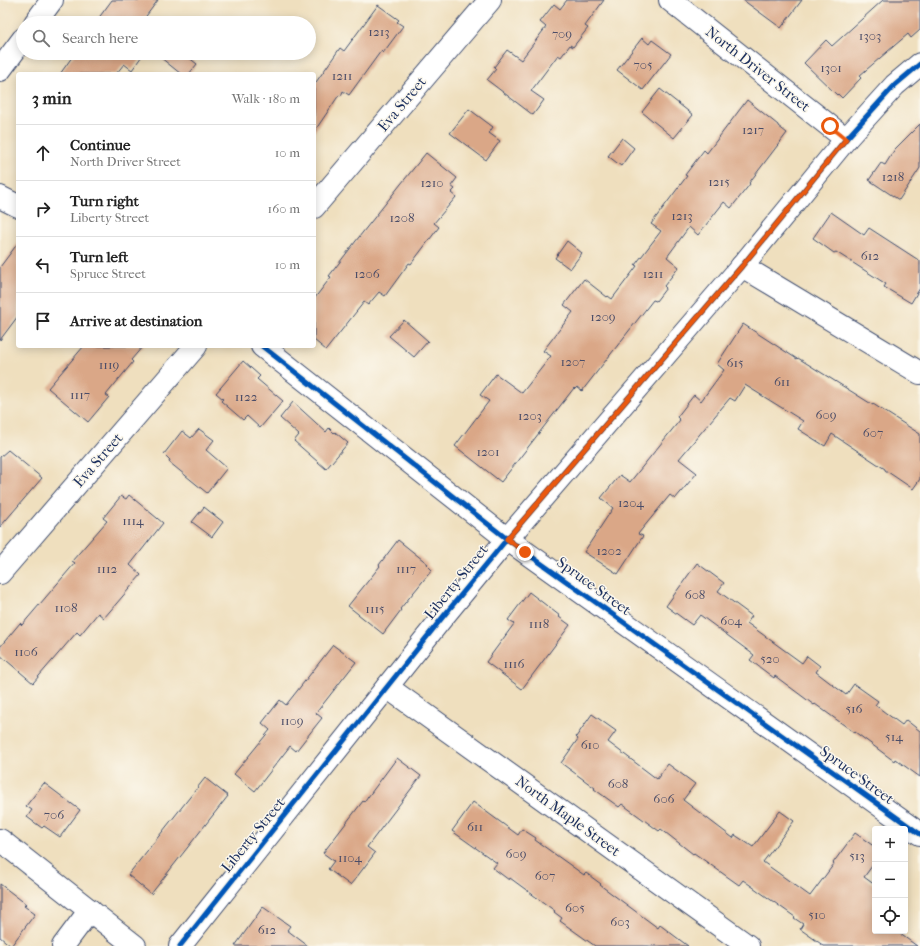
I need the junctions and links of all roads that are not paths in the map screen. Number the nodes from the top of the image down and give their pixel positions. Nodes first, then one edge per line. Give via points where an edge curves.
1 (52, 0) edge
2 (490, 0) edge
3 (670, 0) edge
4 (40, 16) edge
5 (16, 48) edge
6 (920, 64) edge
7 (0, 70) edge
8 (846, 139) junction
9 (0, 197) edge
10 (16, 205) edge
11 (316, 205) edge
12 (742, 266) junction
13 (194, 348) edge
14 (265, 348) edge
15 (920, 373) edge
16 (507, 539) junction
17 (0, 573) edge
18 (387, 686) junction
19 (920, 834) edge
20 (0, 840) edge
21 (90, 910) junction
22 (123, 942) edge
23 (63, 946) edge
24 (180, 946) edge
25 (748, 946) edge

1 - 4 street
2 - 11 street, Eva Street
3 - 8 street, North Driver Street
5 - 7 street
6 - 8 street, Liberty Street via 895,86
8 - 12 street, Liberty Street
9 - 10 street
12 - 15 street
12 - 16 street, Liberty Street
13 - 17 street, Eva Street
14 - 16 street, Spruce Street
16 - 18 street, Liberty Street
16 - 19 street, Spruce Street
18 - 24 street, Liberty Street
18 - 25 street, North Maple Street
20 - 21 street
21 - 22 street
21 - 23 street

